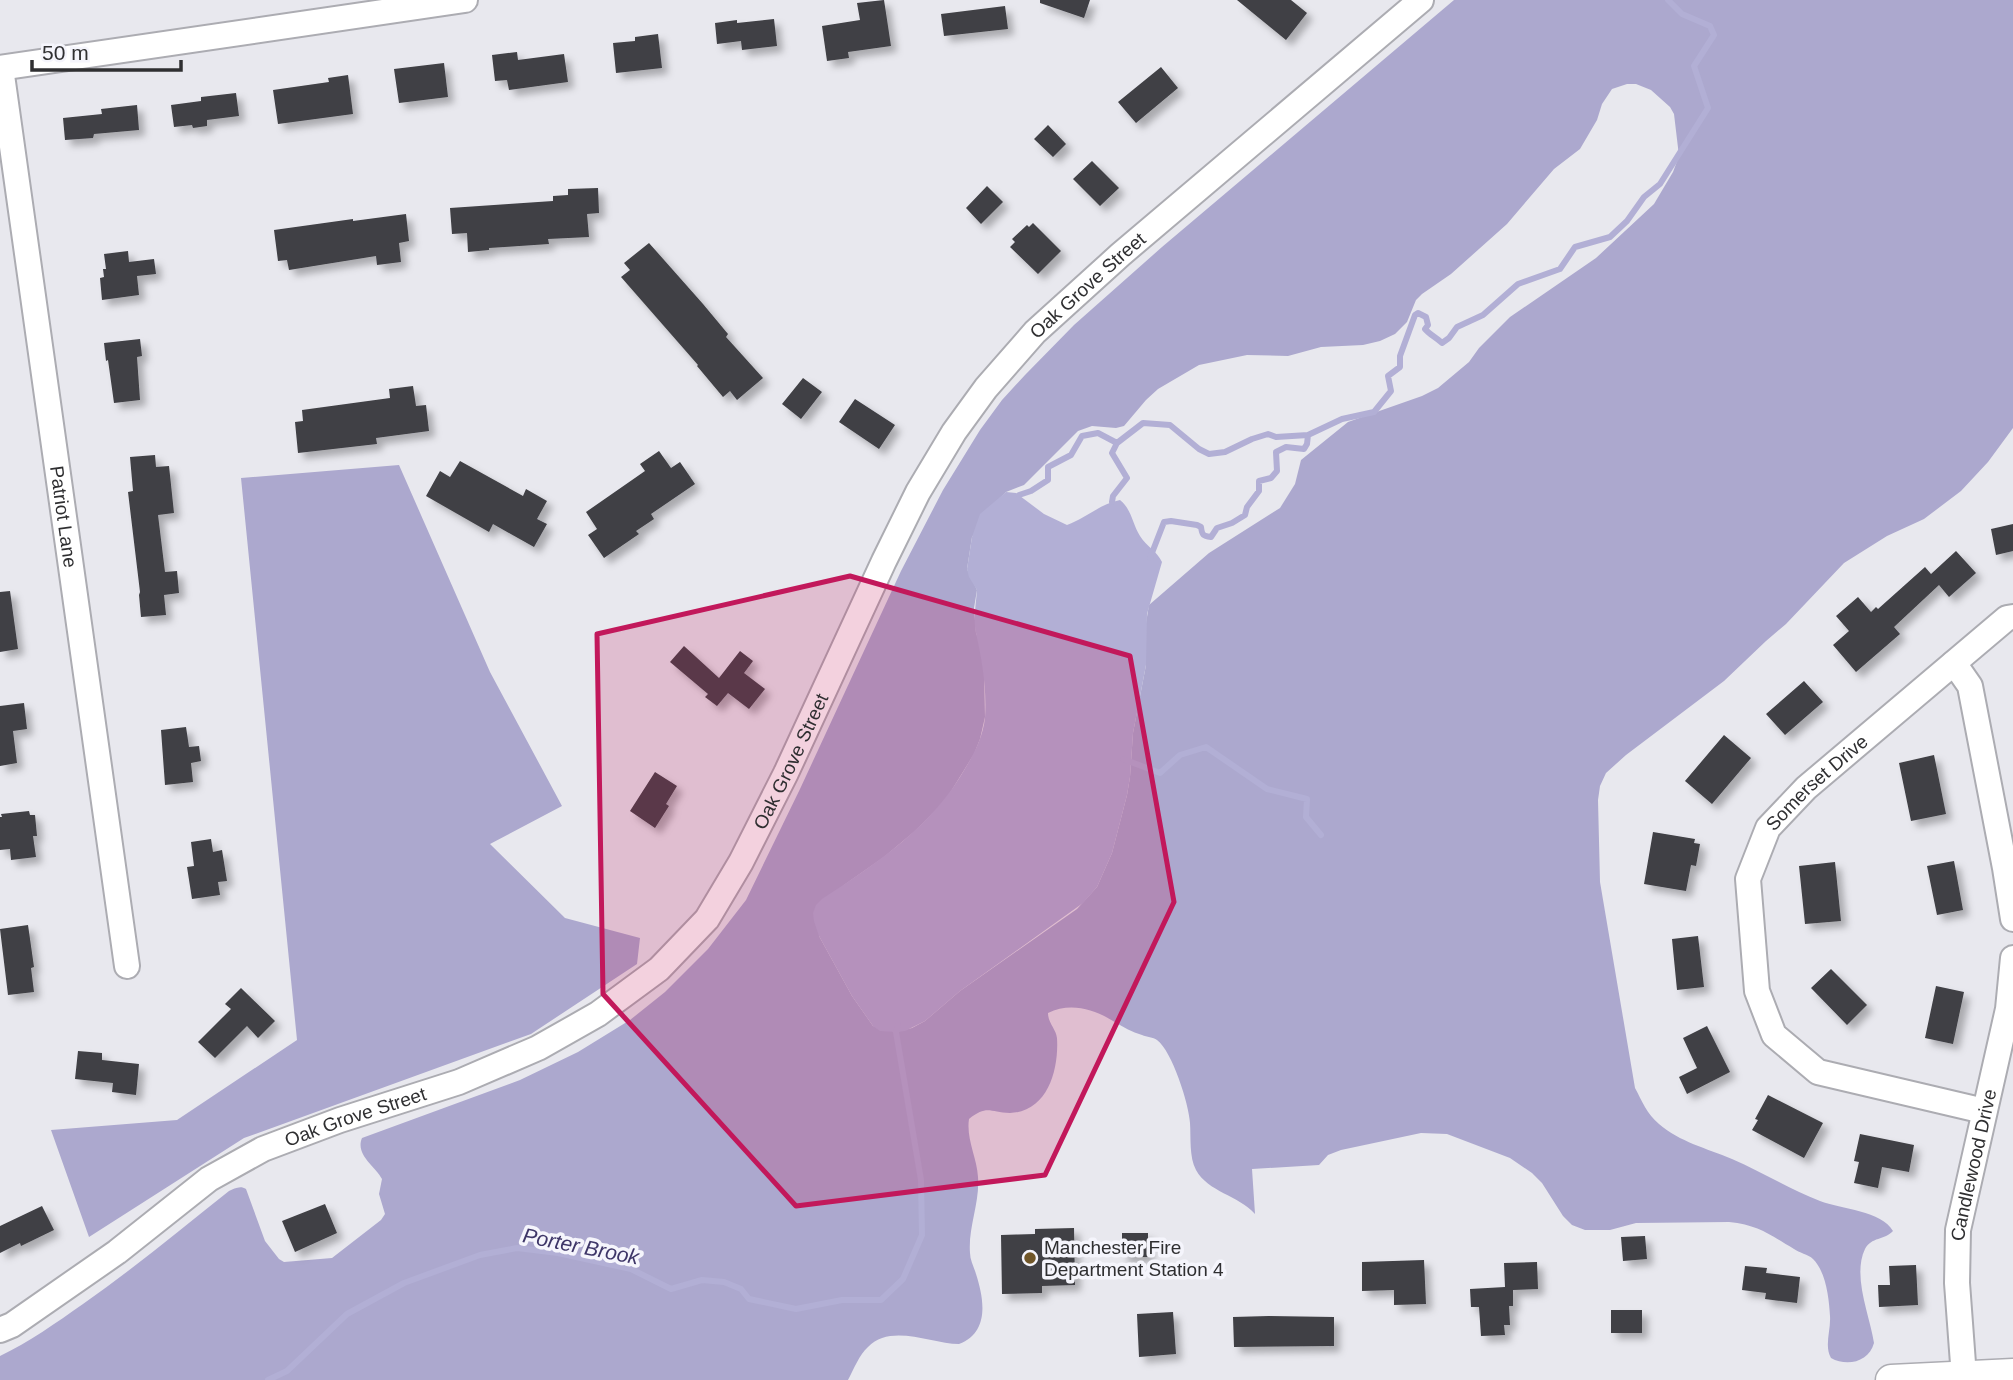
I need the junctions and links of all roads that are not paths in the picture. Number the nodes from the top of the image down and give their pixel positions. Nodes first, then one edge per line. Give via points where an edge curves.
1 (465, 0) edge
2 (1421, 0) edge
3 (1, 68) edge
4 (2013, 617) edge
5 (1954, 663) junction
6 (2013, 919) edge
7 (2013, 958) edge
8 (127, 966) dead end
9 (1984, 1111) junction
10 (0, 1330) edge
11 (2013, 1374) edge
12 (1965, 1379) edge
13 (1891, 1380) edge

1 - 3 street
2 - 10 street, Oak Grove Street via 1111,264 1035,332 986,388 918,492 741,862 707,919 659,969 598,1014 538,1048 458,1082 263,1149 209,1179 117,1252
3 - 8 street, Patriot Lane
4 - 5 street, Somerset Drive
5 - 6 street via 1970,686
5 - 9 street, Somerset Drive via 1806,788 1768,828 1748,879 1757,991 1774,1035 1818,1072
7 - 9 street, Candlewood Drive via 2008,1009
9 - 12 street, Candlewood Drive via 1957,1241
11 - 12 main road
12 - 13 main road

